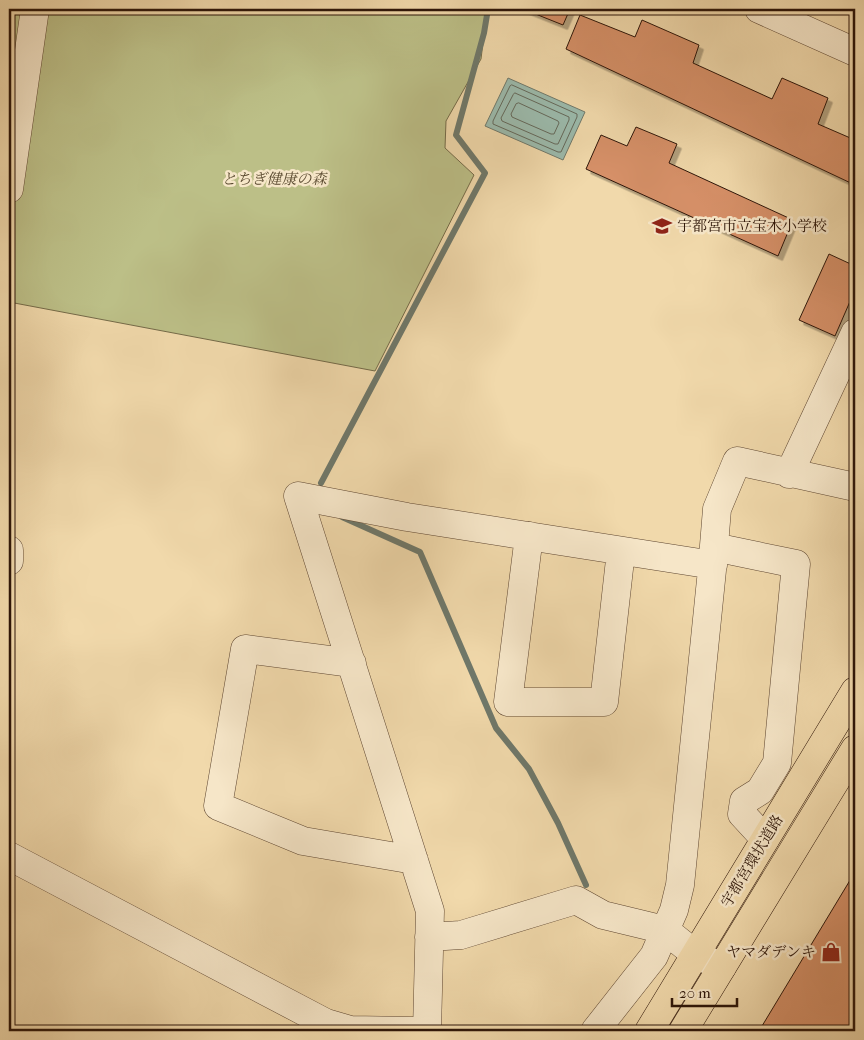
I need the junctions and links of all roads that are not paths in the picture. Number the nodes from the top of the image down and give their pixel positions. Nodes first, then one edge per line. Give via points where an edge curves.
1 (35, 9) edge
2 (759, 9) edge
3 (855, 52) edge
4 (9, 189) edge
5 (855, 333) edge
6 (789, 474) junction
7 (855, 487) edge
8 (529, 536) junction
9 (9, 550) edge
10 (621, 550) junction
11 (713, 556) junction
12 (9, 561) edge
13 (352, 663) junction
14 (855, 691) edge
15 (855, 749) edge
16 (766, 839) junction
17 (9, 856) edge
18 (414, 860) junction
19 (665, 930) junction
20 (430, 937) junction
21 (695, 954) junction
22 (722, 967) junction
23 (412, 1031) edge
24 (427, 1031) edge
25 (595, 1031) edge
26 (649, 1031) edge
27 (682, 1031) edge

1 - 4 street
2 - 3 street
5 - 6 street
6 - 7 street
6 - 11 street via 737,461 716,509
8 - 10 street
8 - 10 street via 508,702 604,702
8 - 13 street via 298,496
9 - 12 street
10 - 11 street
11 - 16 street via 796,564 777,763 760,792 744,801 742,814
11 - 19 street via 680,885
13 - 18 street
13 - 18 street via 245,649 218,806 302,841
14 - 16 main road, 宇都宮環状道路
15 - 22 main road, 宇都宮環状道路
16 - 21 main road, 宇都宮環状道路
17 - 23 street via 326,1023 350,1030
18 - 20 street via 430,911
19 - 20 street via 603,915 576,900 461,935
19 - 21 street
19 - 25 street via 654,956
20 - 24 street
21 - 22 street
21 - 26 main road, 宇都宮環状道路
22 - 27 main road, 宇都宮環状道路

